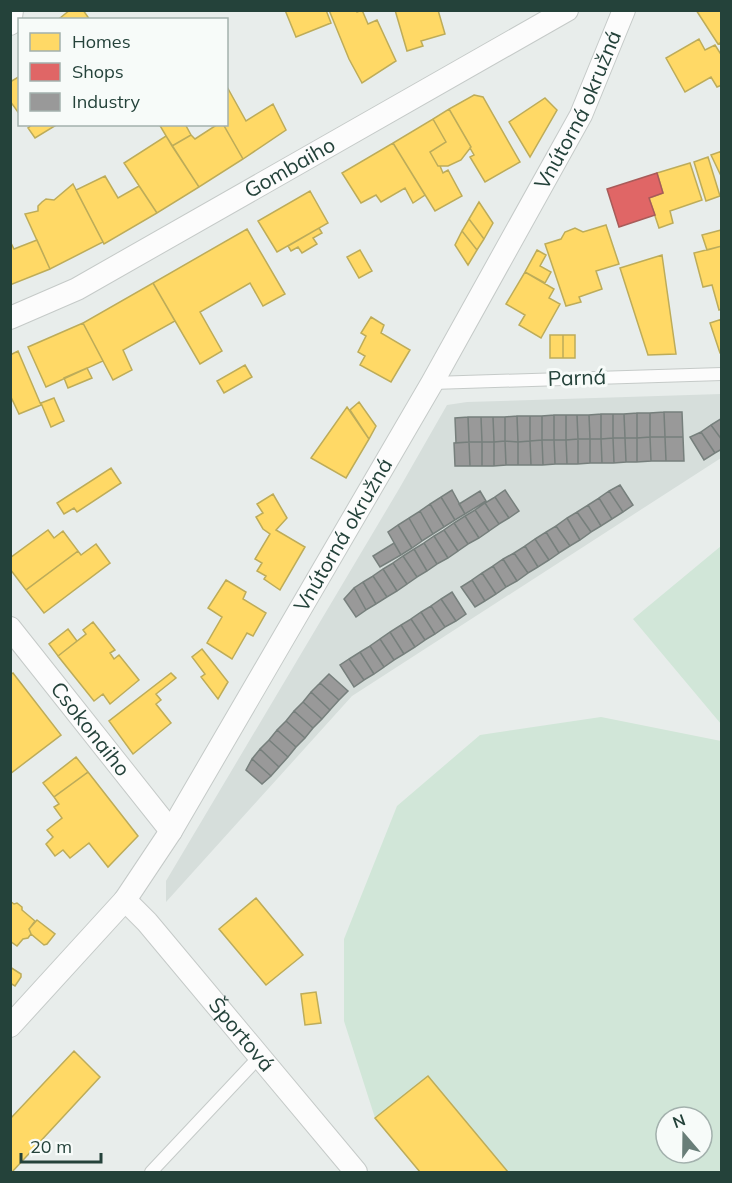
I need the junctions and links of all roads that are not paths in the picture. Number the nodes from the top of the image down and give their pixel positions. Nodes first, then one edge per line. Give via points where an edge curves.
1 (12, 10) edge
2 (567, 10) edge
3 (624, 10) edge
4 (10, 24) edge
5 (10, 318) edge
6 (722, 374) edge
7 (432, 383) junction
8 (10, 628) edge
9 (171, 831) junction
10 (125, 900) junction
11 (10, 1026) edge
12 (260, 1057) junction
13 (151, 1173) edge
14 (356, 1173) edge

1 - 4 street
2 - 5 street, Gombaiho via 77,289
3 - 7 street, Vnútorná okružná via 581,115
6 - 7 lane, Parná
7 - 9 street, Vnútorná okružná
8 - 9 street, Csokonaiho
9 - 10 street, Vnútorná okružná
10 - 11 street, Vnútorná okružná
10 - 12 street, Športová
12 - 13 lane
12 - 14 street, Športová

